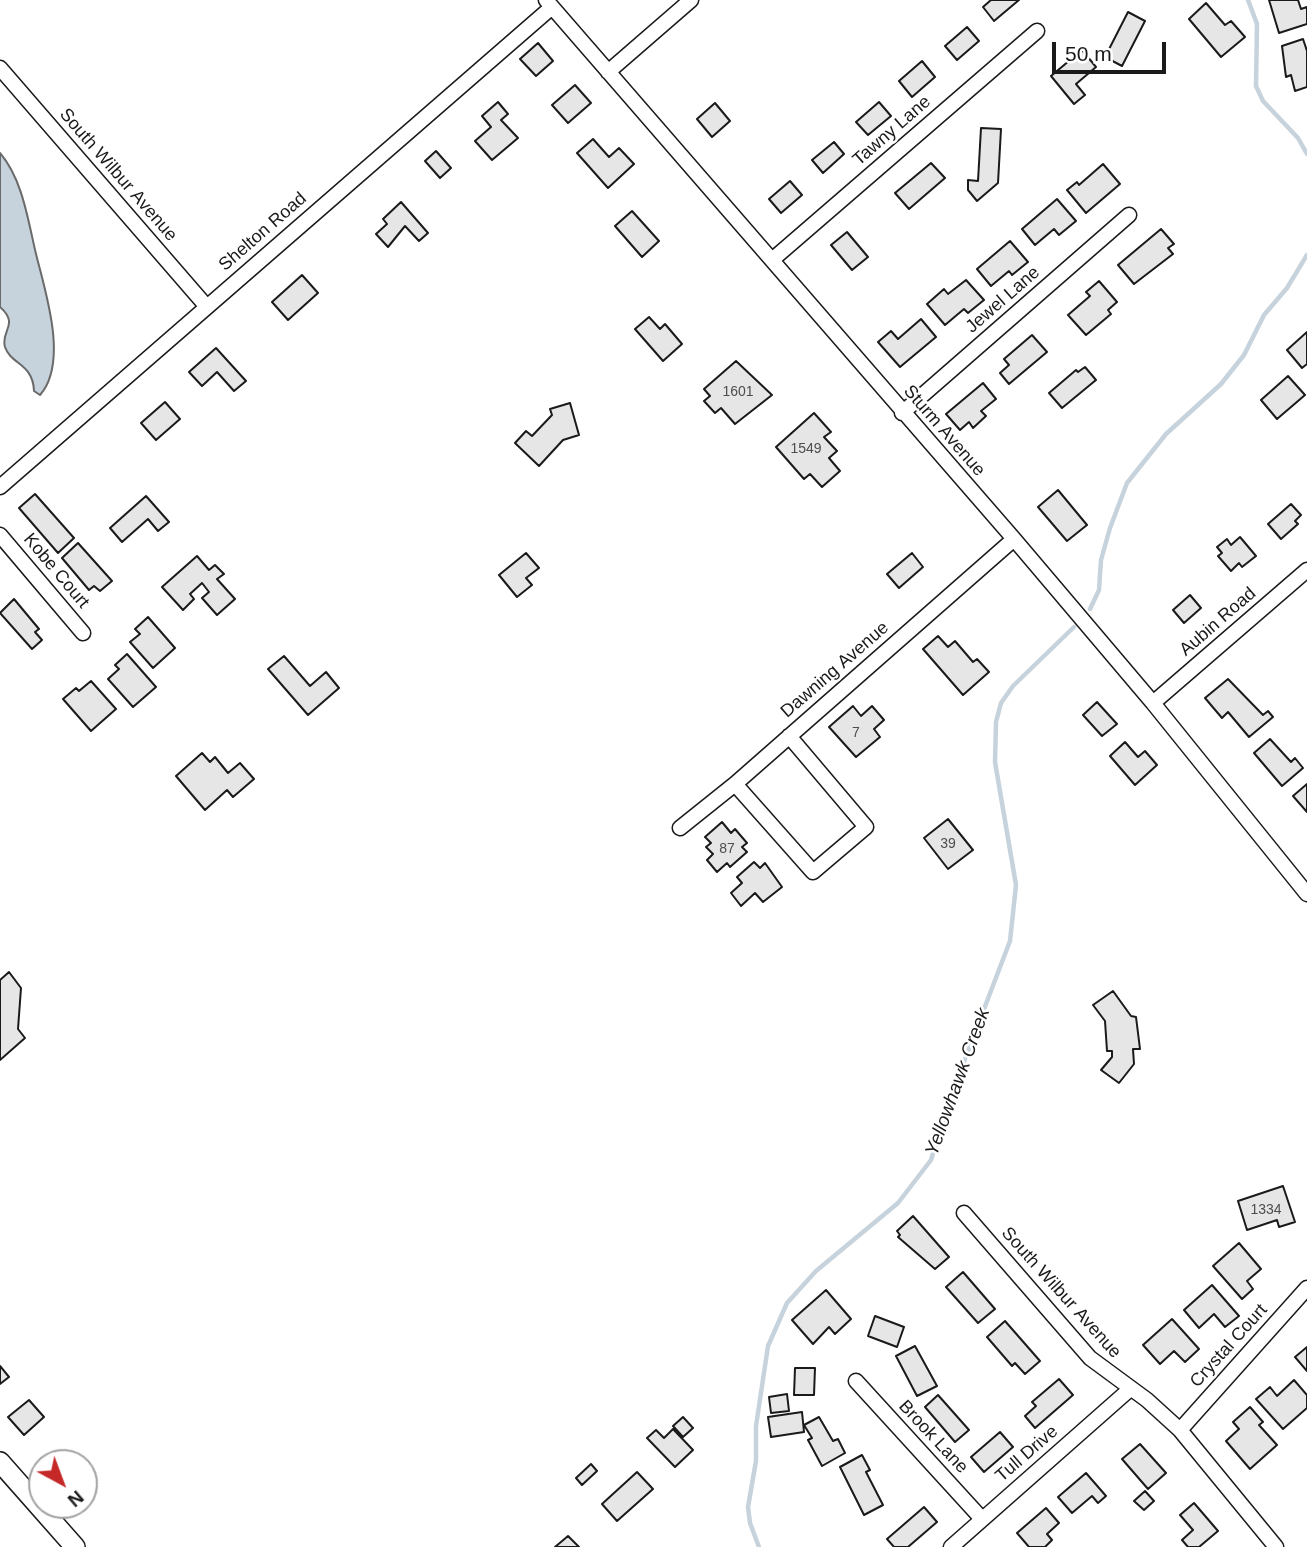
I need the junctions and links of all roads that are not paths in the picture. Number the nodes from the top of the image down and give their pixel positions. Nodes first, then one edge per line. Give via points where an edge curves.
1 (691, 0) edge
2 (549, 3) edge
3 (1037, 32) dead end
4 (0, 68) edge
5 (608, 72) junction
6 (1129, 215) dead end
7 (772, 260) junction
8 (207, 307) junction
9 (902, 413) junction
10 (0, 487) edge
11 (0, 535) edge
12 (1014, 539) junction
13 (1307, 570) edge
14 (83, 632) dead end
15 (1153, 703) junction
16 (789, 736) junction
17 (735, 784) junction
18 (680, 828) dead end
19 (1307, 894) edge
20 (964, 1213) dead end
21 (1307, 1287) edge
22 (856, 1381) dead end
23 (1129, 1390) junction
24 (1180, 1430) junction
25 (0, 1462) edge
26 (982, 1519) junction
27 (1268, 1544) edge
28 (75, 1547) edge
29 (951, 1547) edge

1 - 5 street
2 - 5 street, Sturm Avenue
2 - 8 street, Shelton Road
3 - 7 street, Tawny Lane
4 - 8 street, South Wilbur Avenue
5 - 7 street, Sturm Avenue
6 - 9 street, Jewel Lane
7 - 9 street, Sturm Avenue
8 - 10 street, Shelton Road
9 - 12 street, Sturm Avenue
11 - 14 street, Kobe Court
12 - 15 street, Sturm Avenue
12 - 16 street, Dawning Avenue
13 - 15 street, Aubin Road
15 - 19 street, Sturm Avenue
16 - 17 street, Dawning Avenue
16 - 17 street via 866,827 813,872
17 - 18 street, Dawning Avenue
20 - 23 street, South Wilbur Avenue via 1068,1335
21 - 24 street, Crystal Court
22 - 26 street, Brook Lane
23 - 24 street, South Wilbur Avenue
23 - 26 street, Tull Drive
24 - 27 street, South Wilbur Avenue
25 - 28 main road
26 - 29 street, Tull Drive

